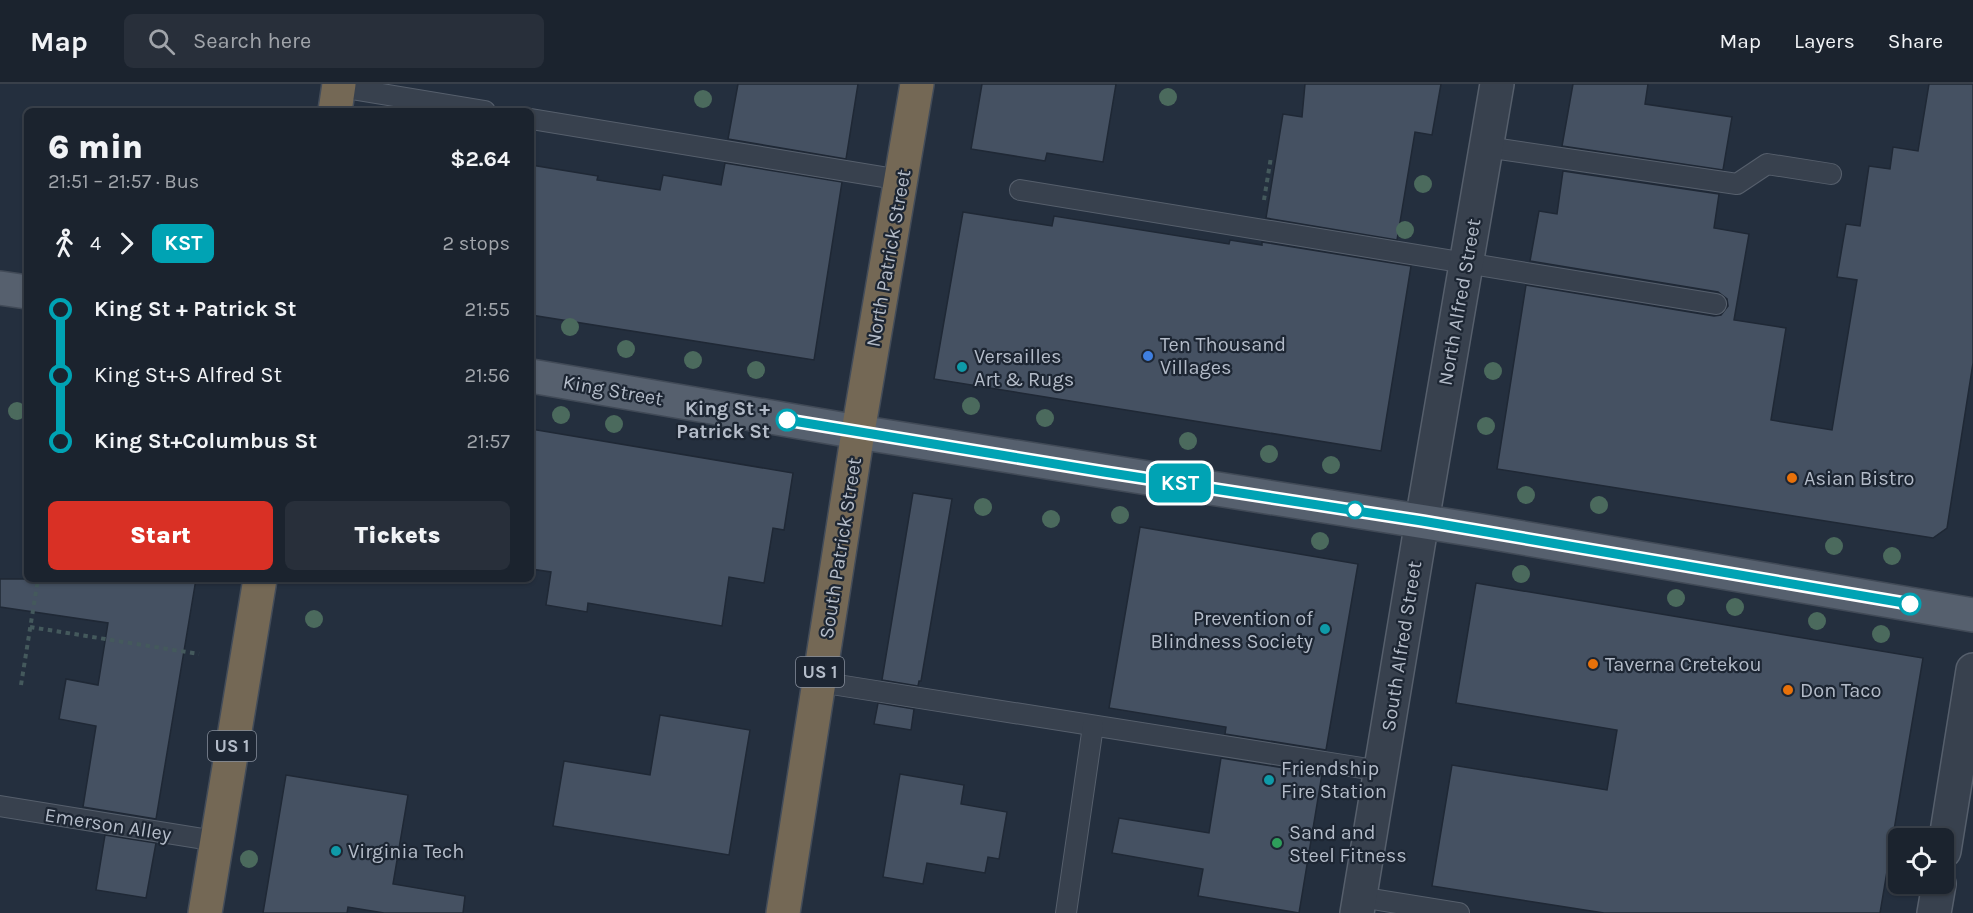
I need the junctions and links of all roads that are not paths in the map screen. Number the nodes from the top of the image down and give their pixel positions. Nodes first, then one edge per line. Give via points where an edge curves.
1 (917, 84) edge
2 (1497, 84) edge
3 (338, 94) edge
4 (459, 108) edge
5 (534, 119) edge
6 (1486, 147) junction
7 (1831, 174) dead end
8 (901, 180) junction
9 (1020, 190) dead end
10 (1466, 263) junction
11 (0, 288) edge
12 (24, 292) edge
13 (1716, 304) dead end
14 (534, 377) edge
15 (858, 432) junction
16 (1422, 521) junction
17 (259, 582) edge
18 (1973, 615) edge
19 (1973, 670) edge
20 (819, 682) junction
21 (1093, 726) junction
22 (1381, 771) junction
23 (0, 806) edge
24 (1948, 828) edge
25 (216, 841) junction
26 (1937, 894) edge
27 (1359, 905) edge
28 (205, 913) edge
29 (783, 913) edge
30 (1066, 913) edge
31 (1459, 913) edge
32 (1934, 913) edge

1 - 8 highway, North Patrick Street / US 1
2 - 6 street, North Alfred Street
3 - 4 lane
5 - 8 lane
6 - 7 lane via 1737,184 1767,164
6 - 10 street, North Alfred Street
8 - 15 highway, North Patrick Street / US 1
9 - 10 lane
10 - 13 lane
10 - 16 street, North Alfred Street
11 - 12 main road
14 - 15 main road, King Street
15 - 16 main road, King Street
15 - 20 highway, South Patrick Street / US 1
16 - 18 main road, King Street
16 - 22 street, South Alfred Street
17 - 25 highway, US 1
19 - 24 street
20 - 21 lane
20 - 29 highway, South Patrick Street / US 1
21 - 22 lane
21 - 30 lane
22 - 27 street, South Alfred Street
23 - 25 lane, Emerson Alley
25 - 28 highway, US 1
26 - 32 street
27 - 31 lane

